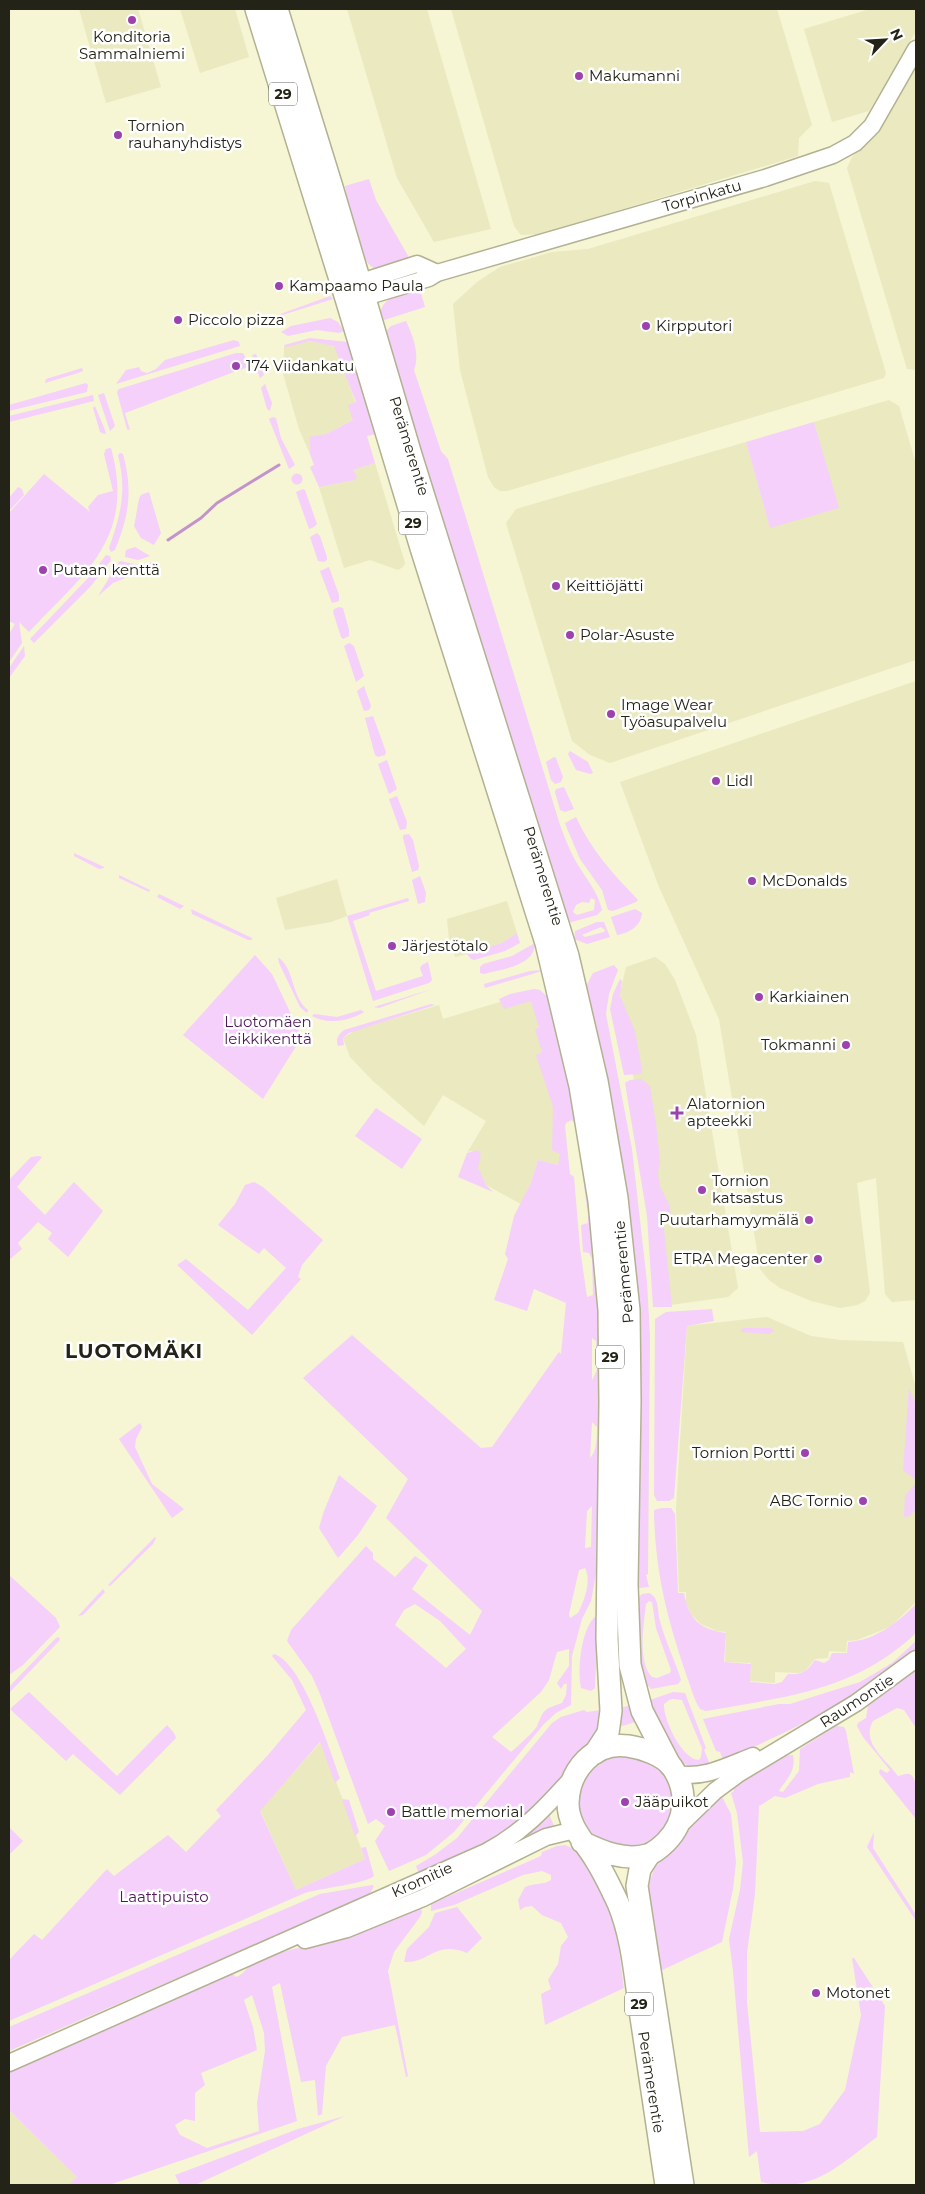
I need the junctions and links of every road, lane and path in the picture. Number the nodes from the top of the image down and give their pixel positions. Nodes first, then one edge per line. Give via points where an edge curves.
1 (256, 9) edge
2 (277, 9) edge
3 (916, 49) edge
4 (363, 290) junction
5 (916, 1659) edge
6 (795, 1739) junction
7 (594, 1753) junction
8 (673, 1770) junction
9 (572, 1778) junction
10 (678, 1827) junction
11 (578, 1836) junction
12 (649, 1854) junction
13 (253, 1956) junction
14 (9, 2063) edge
15 (666, 2185) edge
16 (683, 2185) edge

1 - 7 highway, Perämerentie / 29 via 546,943 580,1086 599,1201 609,1319 607,1639 611,1711 608,1733
2 - 4 highway, Perämerentie / 29
3 - 4 main road, Torpinkatu via 872,126 855,143 833,155 429,278
4 - 8 highway, Perämerentie / 29 via 411,455 568,956 597,1082 617,1198 628,1310 627,1585 630,1665 642,1711
5 - 6 main road, Raumontie via 874,1691
6 - 8 main road, Raumontie via 709,1773 695,1776
6 - 10 main road, Raumontie via 738,1774
7 - 8 highway via 611,1746 638,1748
7 - 9 highway, 29
8 - 10 highway, 29 via 680,1782 684,1801
9 - 11 highway, 29 via 568,1805
9 - 13 main road, Kromitie via 544,1809 505,1842
10 - 12 highway, 29 via 661,1847
11 - 12 highway via 599,1850 624,1857
11 - 13 main road, Kromitie via 546,1838 423,1898 347,1929
11 - 15 highway, Perämerentie / 29 via 607,1879 627,1928
12 - 16 highway, Perämerentie / 29 via 640,1869 637,1886
13 - 14 main road, Kromitie

